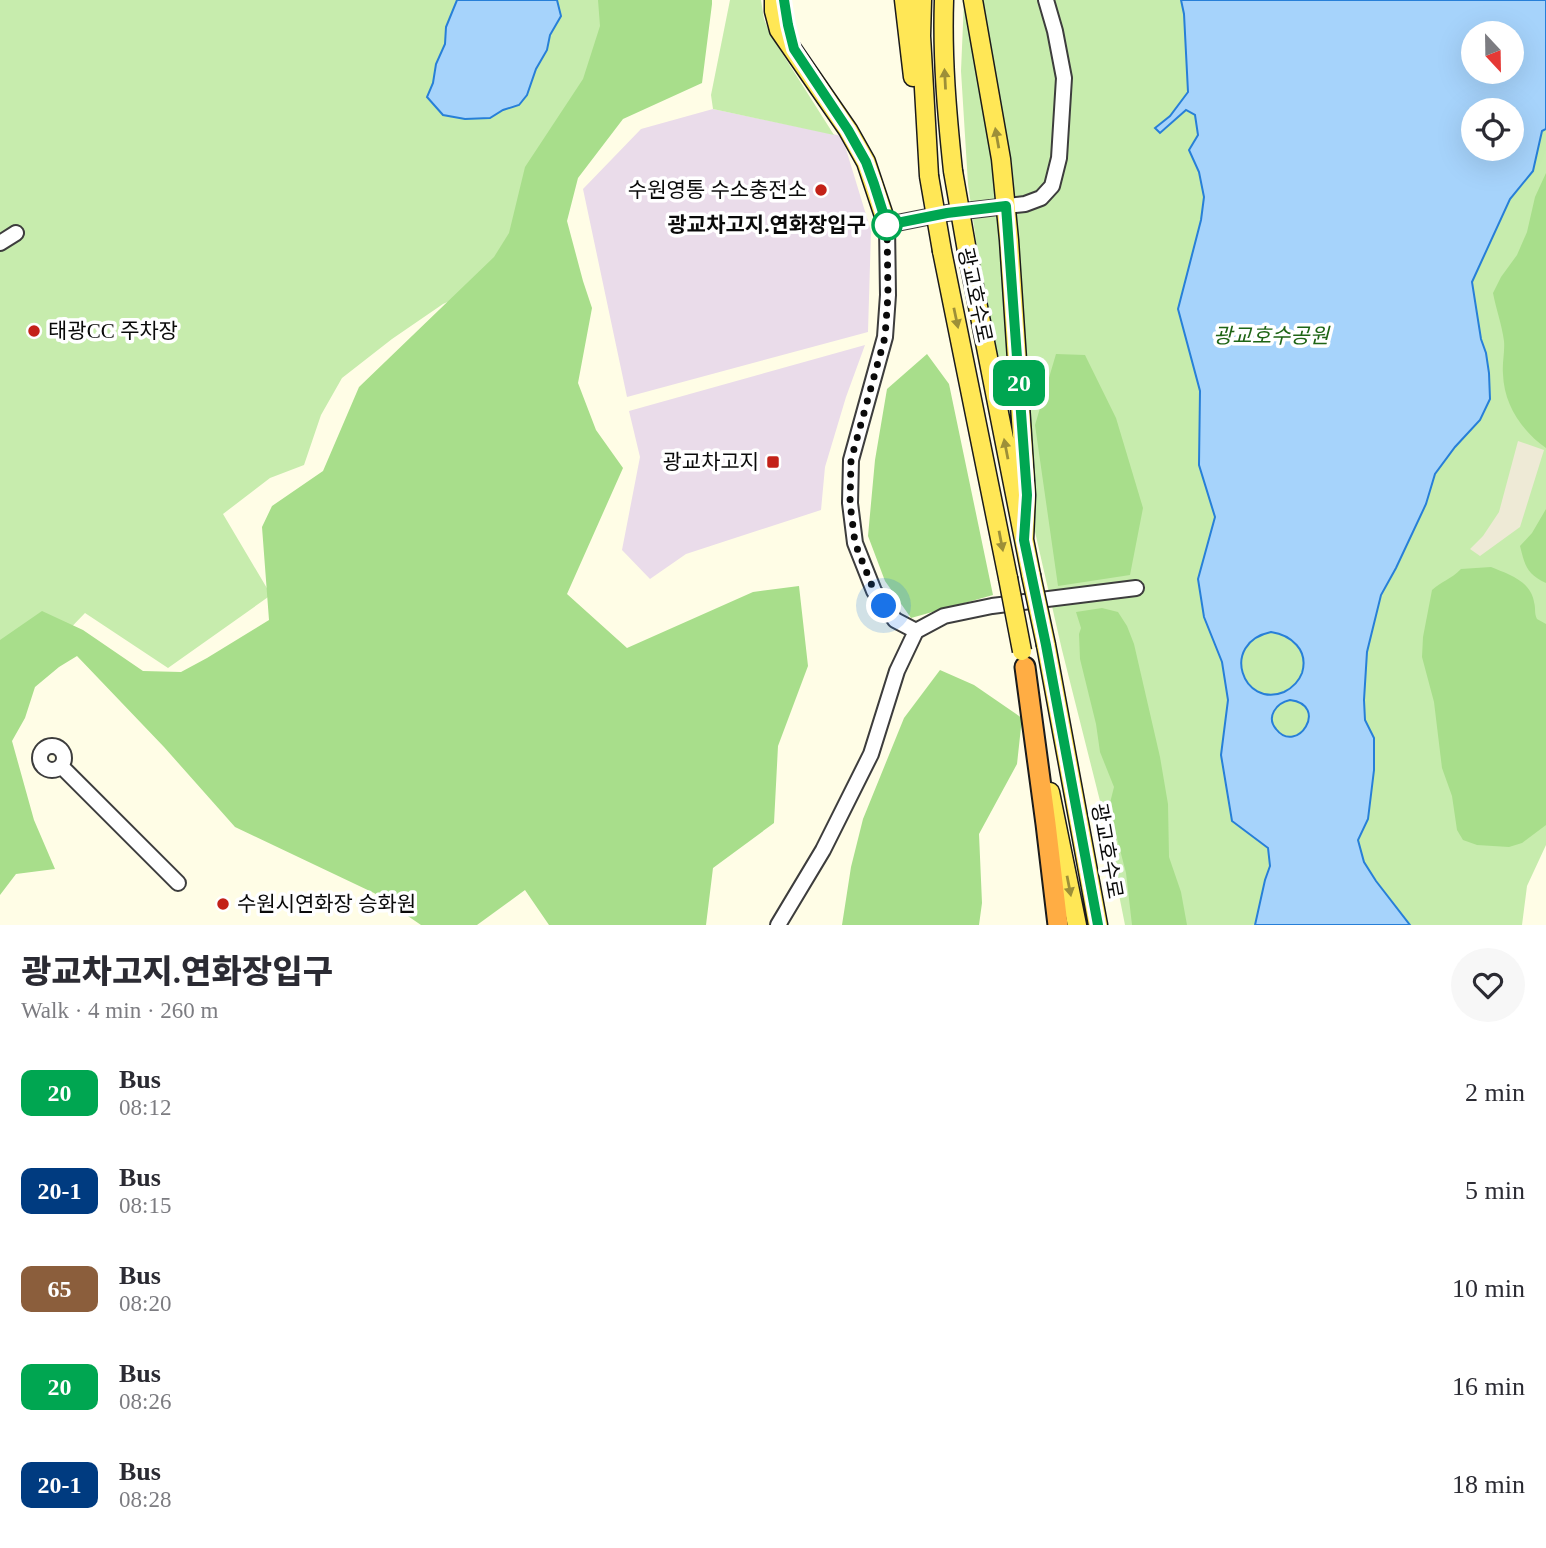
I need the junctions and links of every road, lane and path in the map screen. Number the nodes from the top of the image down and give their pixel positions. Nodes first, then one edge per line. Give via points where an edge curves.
1 (774, 0) edge
2 (784, 0) edge
3 (904, 0) edge
4 (922, 0) edge
5 (944, 0) edge
6 (973, 0) edge
7 (1046, 0) edge
8 (794, 49) junction
9 (925, 105) junction
10 (1006, 206) junction
11 (887, 225) junction
12 (16, 233) dead end
13 (0, 243) edge
14 (1024, 540) junction
15 (1136, 588) dead end
16 (916, 631) junction
17 (1023, 659) junction
18 (61, 766) dead end
19 (178, 883) dead end
20 (778, 925) edge
21 (1058, 925) edge
22 (1077, 925) edge
23 (1098, 925) edge

1 - 8 main road via 779,30
2 - 8 main road
3 - 9 main road via 914,86
4 - 9 main road, 광교호수로
14 -> 5 main road, 광교호수로, bridge via 953,171 946,108
10 -> 6 main road
7 - 10 street via 1064,78 1059,158 1052,186 1041,198
8 - 11 main road via 866,162
9 -> 17 main road, 광교호수로, bridge via 929,176 942,251
10 - 11 street
10 - 14 main road via 1027,495
11 - 16 street via 885,337 851,460 850,503 855,543 874,591 895,620
12 - 13 street
14 - 23 main road, 광교호수로, bridge
15 - 16 street via 992,606 944,616
16 - 20 street via 897,671 871,754 823,850
17 - 21 highway
17 -> 22 main road, 광교호수로
18 - 19 street

